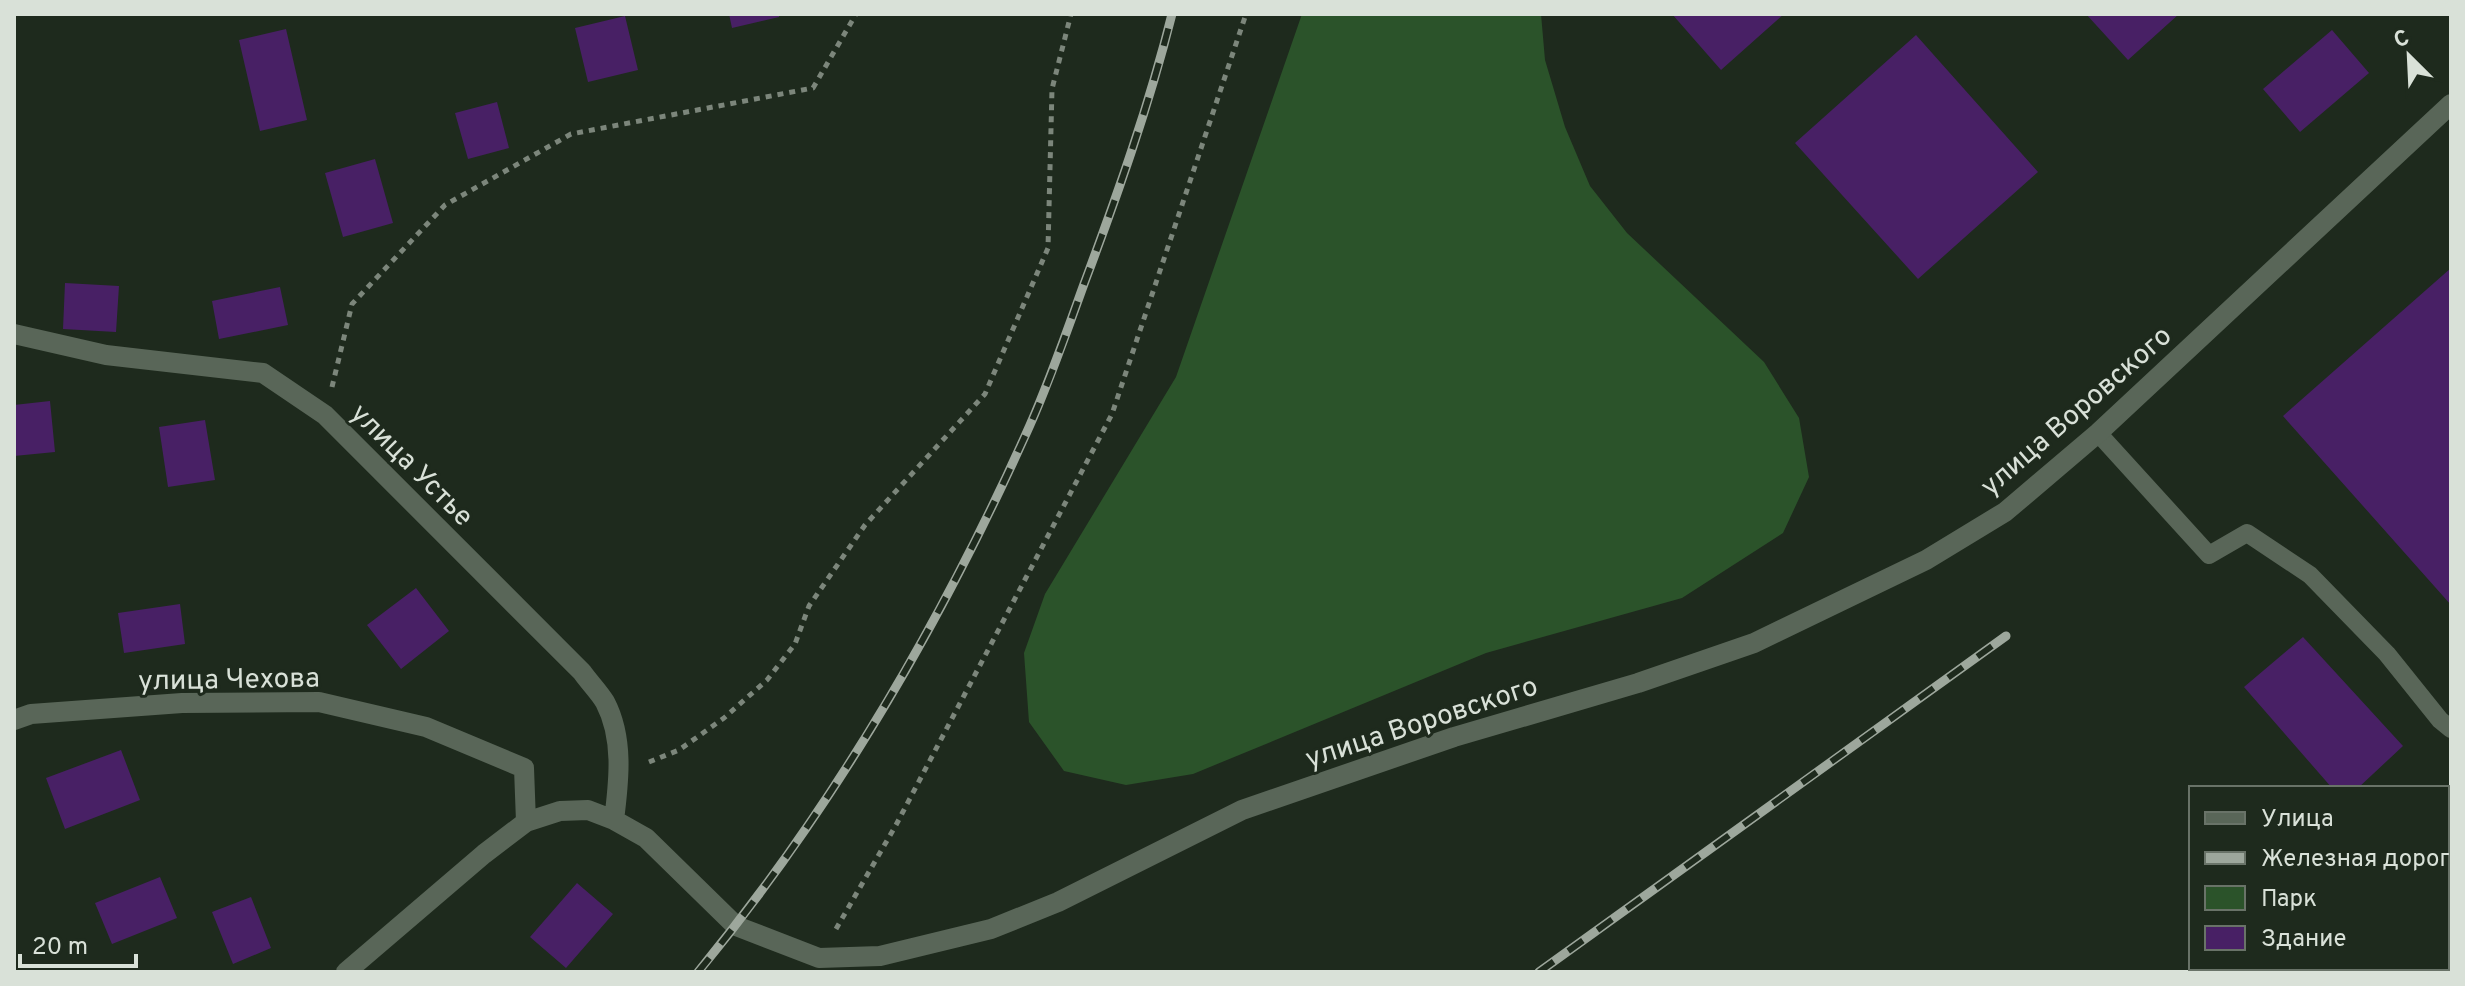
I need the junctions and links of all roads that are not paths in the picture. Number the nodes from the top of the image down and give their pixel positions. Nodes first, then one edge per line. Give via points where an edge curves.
1 (2451, 104) edge
2 (14, 334) edge
3 (2098, 433) junction
4 (14, 720) edge
5 (2451, 729) edge
6 (614, 820) junction
7 (526, 822) junction
8 (346, 972) edge

1 - 3 street, улица Воровского
2 - 6 street, улица Устье via 106,355 263,373 325,415 582,672 605,703 616,735 620,774
3 - 5 lane via 2209,555 2247,533 2310,575
3 - 6 street, улица Воровского via 2005,512 1926,560 1754,643 1242,810 1058,902 991,929 880,956 819,958 736,926 646,838
4 - 7 street, улица Чехова via 31,714 182,703 319,702 426,727 524,768
6 - 7 street, улица Воровского via 588,810 560,811
7 - 8 street, улица Воровского

